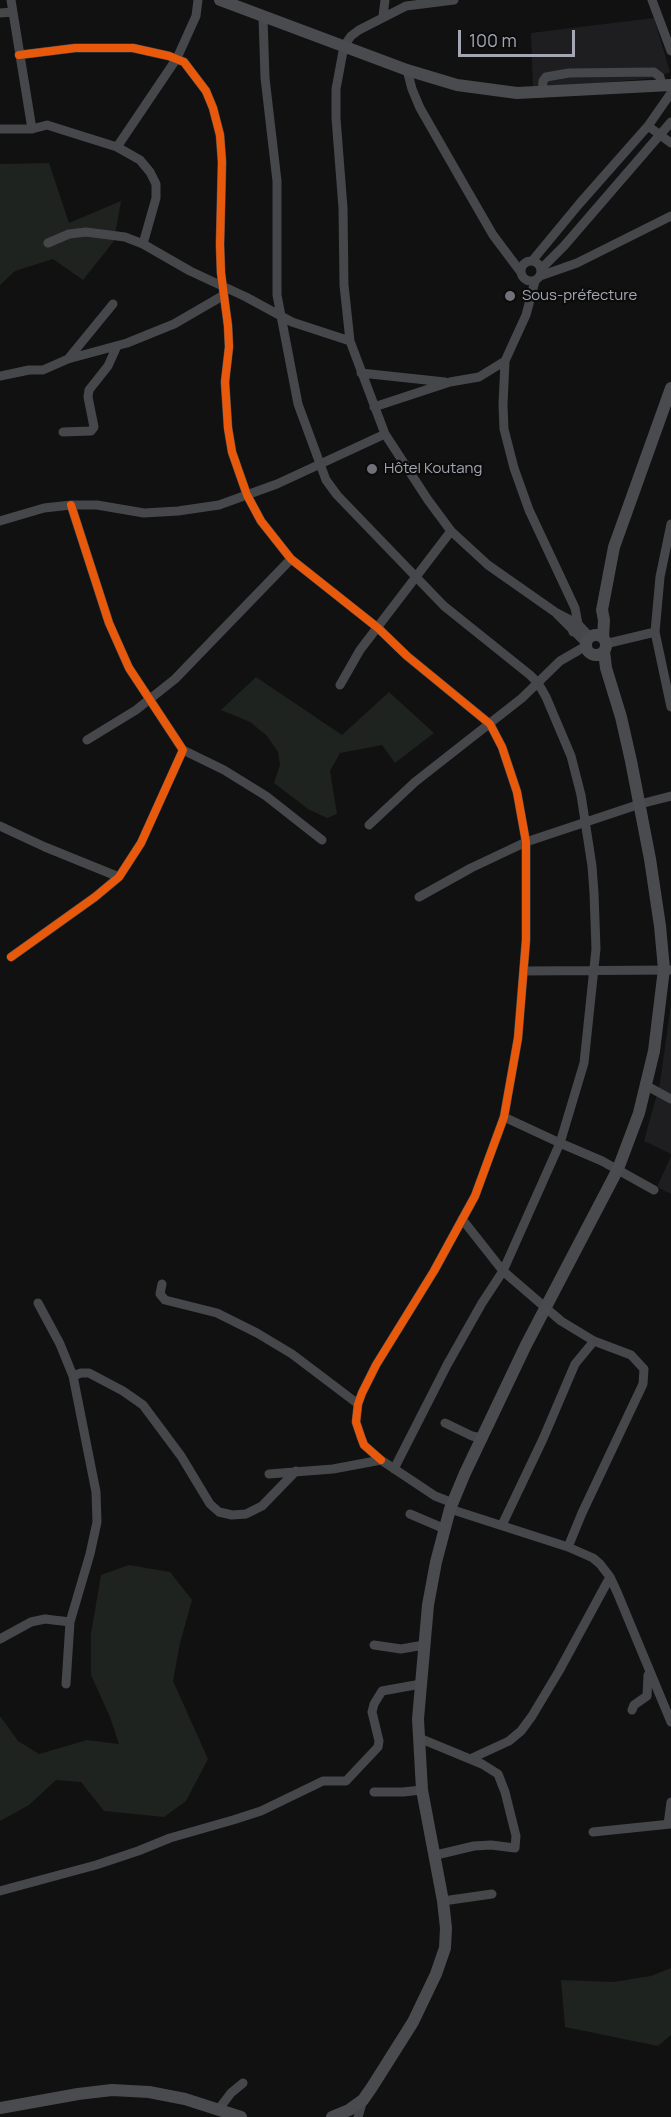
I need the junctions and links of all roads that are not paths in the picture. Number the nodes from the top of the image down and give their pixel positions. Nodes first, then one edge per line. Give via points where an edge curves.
1 (11, 0) edge
2 (198, 0) edge
3 (220, 0) edge
4 (385, 0) edge
5 (454, 0) edge
6 (652, 0) edge
7 (12, 12) junction
8 (0, 13) edge
9 (383, 16) junction
10 (263, 17) junction
11 (344, 46) junction
12 (671, 51) edge
13 (19, 55) junction
14 (177, 58) junction
15 (407, 70) junction
16 (668, 88) edge
17 (542, 93) junction
18 (671, 122) edge
19 (648, 126) junction
20 (0, 129) edge
21 (32, 129) junction
22 (660, 135) junction
23 (671, 143) edge
24 (117, 147) junction
25 (671, 216) edge
26 (48, 243) dead end
27 (143, 244) junction
28 (531, 261) junction
29 (520, 271) junction
30 (539, 275) junction
31 (223, 291) junction
32 (113, 304) dead end
33 (282, 317) junction
34 (350, 342) junction
35 (117, 346) junction
36 (68, 359) junction
37 (505, 361) junction
38 (361, 373) junction
39 (0, 376) edge
40 (215, 377) dead end
41 (225, 382) junction
42 (450, 382) junction
43 (671, 388) edge
44 (374, 407) junction
45 (63, 432) dead end
46 (385, 434) junction
47 (320, 464) junction
48 (247, 495) junction
49 (71, 505) junction
50 (0, 521) edge
51 (671, 524) edge
52 (452, 531) junction
53 (291, 559) junction
54 (415, 577) junction
55 (378, 628) junction
56 (575, 628) junction
57 (655, 632) junction
58 (595, 644) junction
59 (538, 683) junction
60 (340, 685) dead end
61 (150, 700) junction
62 (671, 707) edge
63 (490, 724) junction
64 (87, 740) dead end
65 (183, 750) junction
66 (671, 796) edge
67 (640, 804) junction
68 (585, 822) junction
69 (369, 825) dead end
70 (0, 826) edge
71 (322, 840) dead end
72 (526, 842) junction
73 (119, 877) junction
74 (419, 897) dead end
75 (11, 957) dead end
76 (668, 970) edge
77 (524, 971) junction
78 (593, 971) junction
79 (647, 1086) junction
80 (671, 1099) edge
81 (504, 1117) junction
82 (560, 1143) junction
83 (618, 1169) junction
84 (654, 1190) dead end
85 (462, 1219) junction
86 (504, 1271) junction
87 (162, 1284) dead end
88 (38, 1303) dead end
89 (546, 1308) junction
90 (594, 1341) junction
91 (73, 1376) junction
92 (358, 1404) junction
93 (445, 1423) dead end
94 (482, 1438) junction
95 (381, 1460) junction
96 (394, 1469) junction
97 (296, 1471) junction
98 (269, 1474) dead end
99 (451, 1506) junction
100 (410, 1514) dead end
101 (501, 1525) junction
102 (445, 1529) junction
103 (568, 1547) junction
104 (610, 1577) junction
105 (70, 1622) junction
106 (0, 1639) edge
107 (374, 1645) dead end
108 (424, 1645) junction
109 (648, 1670) junction
110 (66, 1684) dead end
111 (421, 1684) junction
112 (632, 1710) dead end
113 (671, 1722) edge
114 (419, 1738) junction
115 (470, 1759) junction
116 (422, 1790) junction
117 (374, 1792) dead end
118 (671, 1802) edge
119 (670, 1824) edge
120 (593, 1832) dead end
121 (436, 1855) junction
122 (0, 1891) edge
123 (492, 1894) dead end
124 (443, 1900) junction
125 (243, 2083) dead end
126 (363, 2100) junction
127 (0, 2108) edge
128 (228, 2115) edge
129 (332, 2117) edge
130 (358, 2117) edge

1 - 7 street
2 - 14 street via 196,16
3 - 10 main road
4 - 9 street
5 - 9 street via 406,6
6 - 12 street
7 - 8 street
7 - 13 street
9 - 11 street via 351,36
10 - 11 main road
10 - 33 street via 265,78 277,181 277,295
11 - 15 main road
11 - 34 street via 336,89 336,117
13 - 14 street via 75,48 134,48
13 - 21 street
14 - 24 street
14 - 31 street via 206,91 220,135
15 - 17 main road via 457,85
15 - 29 street via 420,108 493,235
16 - 17 main road
16 - 17 street via 654,72 569,73 546,77
16 - 19 street
18 - 22 street
19 - 22 street
19 - 28 street
20 - 21 street
21 - 24 street via 53,126
22 - 23 street
22 - 30 street
24 - 27 street via 140,160 156,184
25 - 30 street via 577,263
26 - 27 street via 86,232
27 - 31 street
28 - 29 street via 525,262
28 - 30 street via 538,263
29 - 30 street via 525,280
30 - 37 street
31 - 33 street via 246,297
31 - 35 street via 174,324
31 - 41 street via 229,347
32 - 36 street
33 - 34 street
33 - 47 street via 298,404
34 - 38 street
35 - 36 street
35 - 45 street via 108,366 89,390 94,427 91,431
36 - 39 street via 43,370
37 - 42 street via 479,376
37 - 56 street via 503,405 508,449 529,510 575,608
38 - 42 street
38 - 44 street
40 - 41 street
41 - 48 street via 232,452
42 - 44 street
43 - 58 main road via 614,547 602,610 604,620
44 - 46 street
46 - 47 street
46 - 52 street
47 - 48 street
47 - 54 street via 338,495
48 - 49 street via 219,505 156,513
48 - 53 street via 261,521
49 - 50 street via 44,508
49 - 61 street via 109,622 129,668
51 - 57 street via 660,577
52 - 54 street
52 - 56 street via 488,565
53 - 55 street
53 - 61 street via 217,638
54 - 55 street
54 - 59 street via 444,606
55 - 60 street via 351,663
55 - 63 street
56 - 58 street
57 - 58 street
57 - 62 street
58 - 59 street via 560,660
58 - 67 main road via 621,717
59 - 63 street
59 - 68 street via 571,756
61 - 64 street
61 - 65 street
63 - 69 street
63 - 72 street via 517,792
65 - 71 street via 266,796
65 - 73 street via 141,843
66 - 67 street
67 - 68 street
67 - 76 main road
68 - 72 street
68 - 78 street via 593,884
70 - 73 street
72 - 74 street
72 - 77 street
73 - 75 street
76 - 78 street
76 - 79 main road
77 - 78 street
77 - 81 street via 518,1038
78 - 82 street via 584,1063
79 - 80 street
79 - 83 main road
81 - 82 street
81 - 85 street via 482,1180
82 - 83 street
82 - 86 street
83 - 84 street
83 - 89 main road
85 - 86 street
85 - 92 street via 376,1365
86 - 89 street
86 - 96 street via 447,1365
87 - 92 street via 160,1294 165,1300 217,1313 257,1333
88 - 91 street
89 - 90 street
89 - 94 main road
90 - 101 street via 575,1364
90 - 103 street via 631,1355 644,1369 645,1376
91 - 97 street via 89,1373 143,1405 219,1512 246,1514 262,1506
91 - 105 street via 96,1492 97,1522
92 - 95 street via 356,1422 364,1445
93 - 94 street
94 - 99 main road
95 - 96 street
95 - 97 street
96 - 99 street
97 - 98 street
99 - 101 street
99 - 102 main road
100 - 102 street
101 - 103 street
102 - 108 main road via 428,1605
103 - 104 street via 593,1558
104 - 109 street
104 - 115 street via 532,1716 509,1742
105 - 106 street via 31,1622
105 - 110 street
107 - 108 street via 401,1649
108 - 111 main road
109 - 112 street via 646,1696
109 - 113 street
111 - 114 main road
111 - 122 street via 382,1691 372,1712 378,1746 346,1781 323,1781 233,1820 96,1865
114 - 115 street
114 - 116 main road
115 - 121 street via 500,1777 516,1836 514,1848 474,1846
116 - 117 street
116 - 121 main road
118 - 119 street
119 - 120 street
121 - 124 main road
123 - 124 street
124 - 126 main road via 445,1948 436,1974 413,2022
125 - 128 street via 231,2093
126 - 129 main road
126 - 130 street
127 - 128 main road via 112,2090 176,2097

